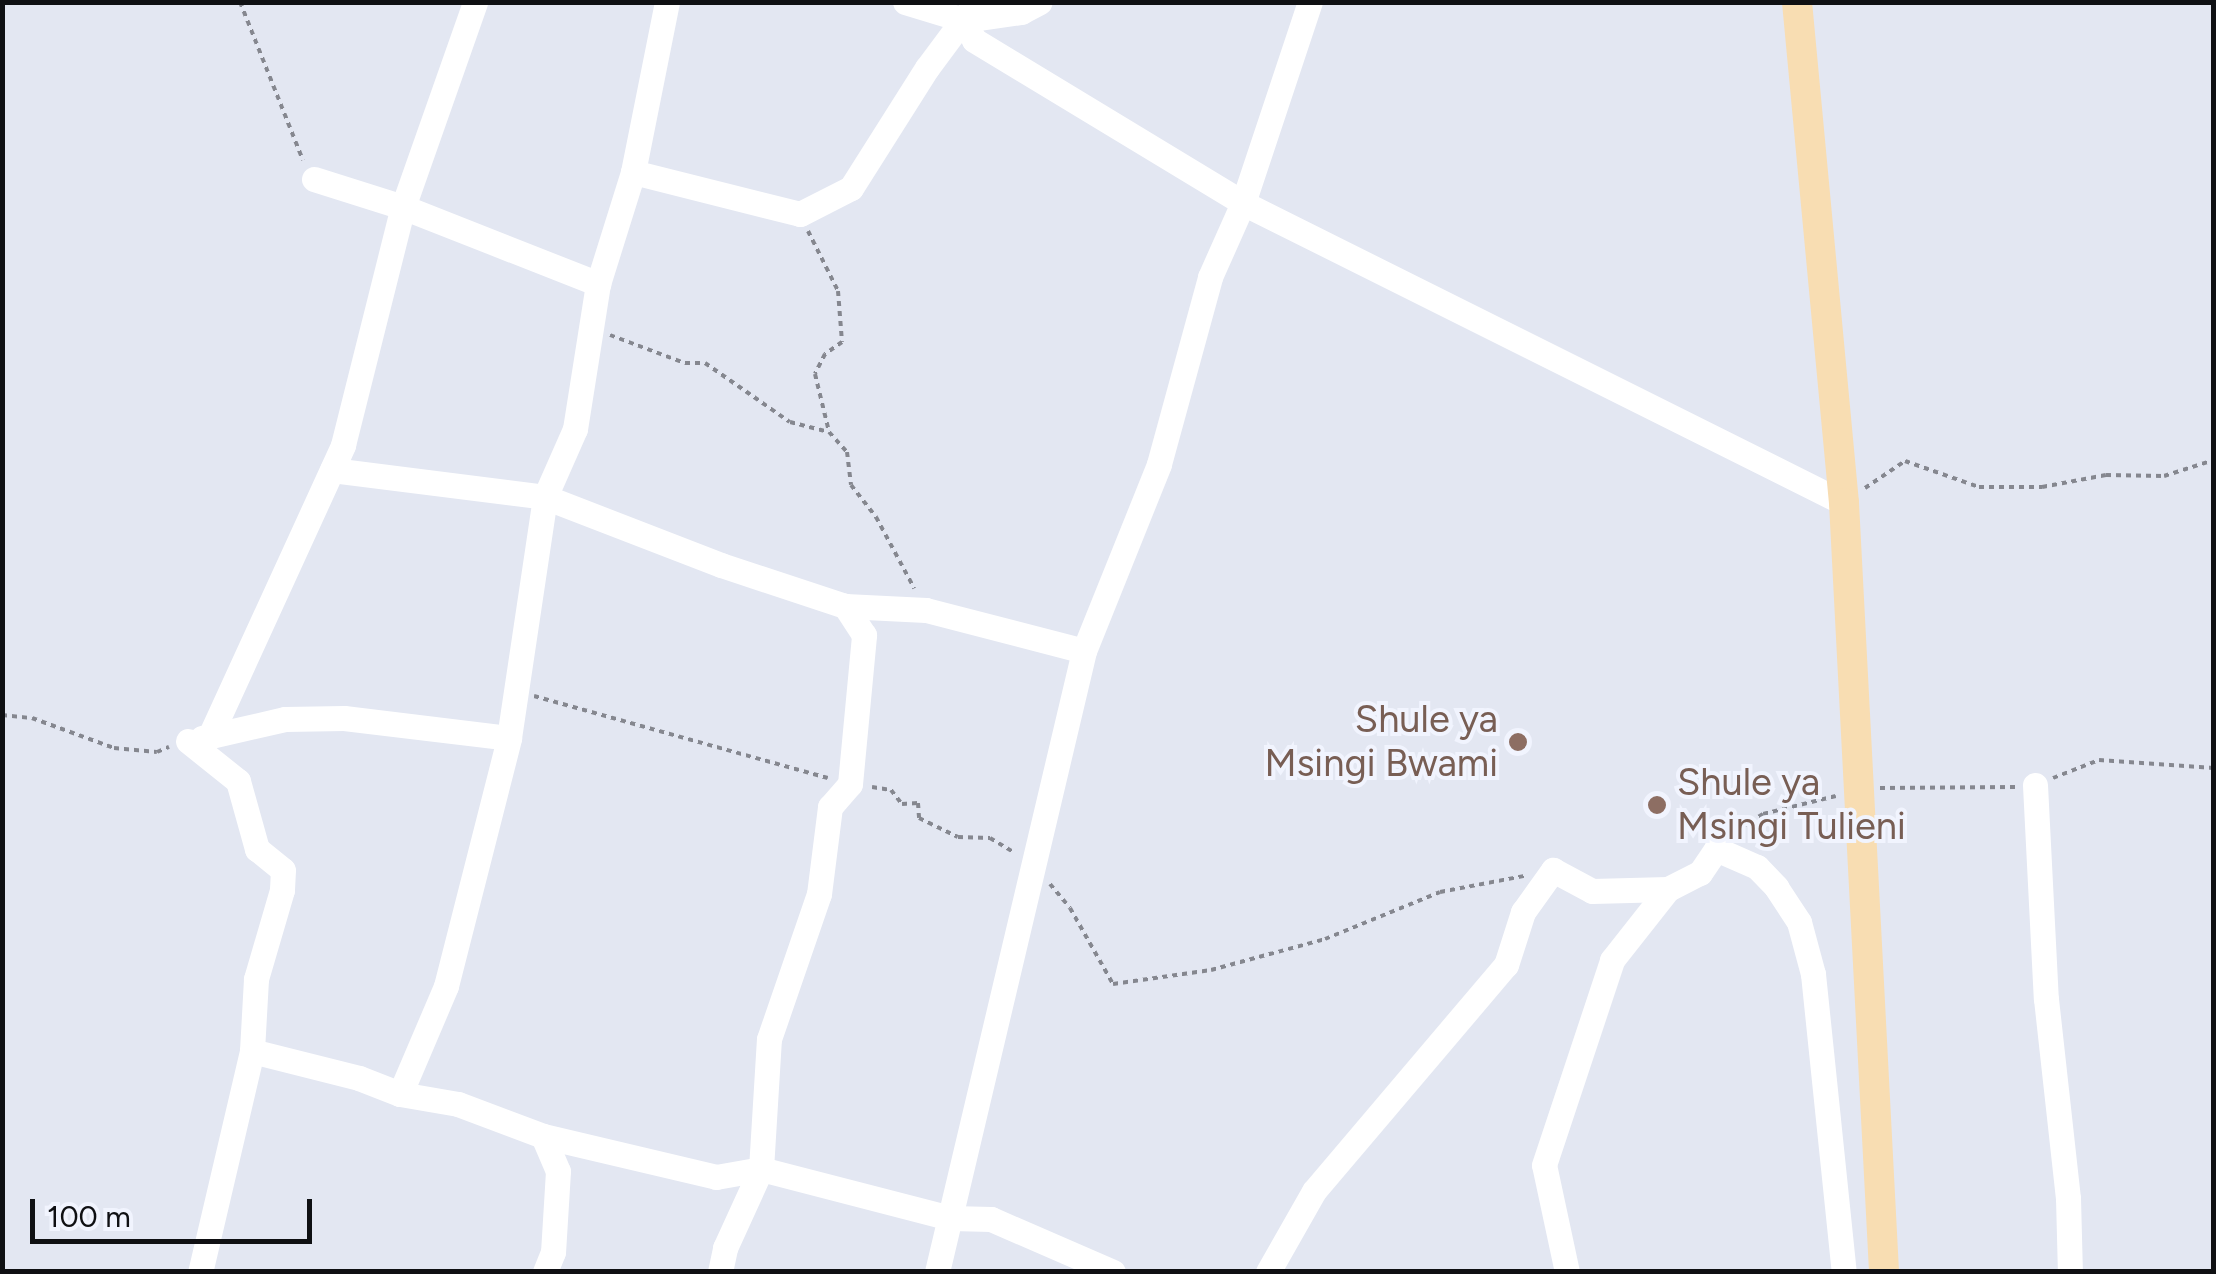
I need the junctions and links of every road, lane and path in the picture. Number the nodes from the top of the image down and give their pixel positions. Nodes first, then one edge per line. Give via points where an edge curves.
1 (240, 2) edge
2 (475, 2) edge
3 (668, 2) edge
4 (906, 2) edge
5 (1040, 2) edge
6 (1310, 2) edge
7 (1797, 2) edge
8 (970, 11) edge
9 (633, 172) junction
10 (314, 180) joint
11 (1244, 203) junction
12 (403, 207) junction
13 (800, 214) junction
14 (598, 284) junction
15 (591, 328) junction
16 (829, 432) junction
17 (2214, 460) edge
18 (332, 470) junction
19 (545, 497) junction
20 (1844, 502) junction
21 (845, 606) junction
22 (926, 610) junction
23 (1084, 651) junction
24 (2, 715) edge
25 (199, 738) junction
26 (509, 738) junction
27 (2214, 768) edge
28 (2035, 786) joint
29 (1668, 889) junction
30 (252, 1051) junction
31 (400, 1094) junction
32 (543, 1136) junction
33 (761, 1169) junction
34 (951, 1218) junction
35 (200, 1272) edge
36 (545, 1272) edge
37 (720, 1272) edge
38 (937, 1272) edge
39 (1113, 1272) edge
40 (1268, 1272) edge
41 (1567, 1272) edge
42 (1844, 1272) edge
43 (1884, 1272) edge
44 (2070, 1272) edge

1 - 10 path
2 - 12 street
3 - 9 street
4 - 8 street
5 - 8 street via 1021,12
6 - 11 street
7 - 20 main road
8 - 11 street via 974,40
8 - 13 street via 851,188
9 - 13 street
9 - 14 street
10 - 12 street
11 - 20 street
11 - 23 street via 1210,277 1159,464
12 - 14 street
12 - 18 street
13 - 16 path via 838,291 842,342 825,354 815,374
14 - 15 street
15 - 16 path via 684,363 705,363 790,422
15 - 19 street via 574,429
16 - 22 path via 847,452 851,485 876,516
17 - 20 path via 2164,476 2106,474 2042,487 1979,487 1905,461
18 - 19 street
18 - 25 street
19 - 21 street via 720,566
19 - 26 street
20 - 43 main road
21 - 22 street
21 - 33 street via 864,635 850,784 830,807 819,894 770,1039
22 - 23 street
23 - 34 street
24 - 25 path via 32,718 114,748 156,752
25 - 26 street via 284,719 344,718
25 - 30 street via 238,781 257,849 282,870 256,980
26 - 31 street via 446,986
27 - 28 path via 2099,760
28 - 44 street
29 - 40 street via 1592,891 1553,870 1523,912 1506,965 1314,1191
29 - 41 street via 1612,960 1544,1166
29 - 42 street via 1700,873 1716,849 1757,868 1799,922 1813,974
30 - 31 street
30 - 35 street
31 - 32 street via 458,1104
32 - 33 street via 716,1177
32 - 36 street via 558,1171 553,1252
33 - 34 street
33 - 37 street
34 - 38 street
34 - 39 street via 991,1219

